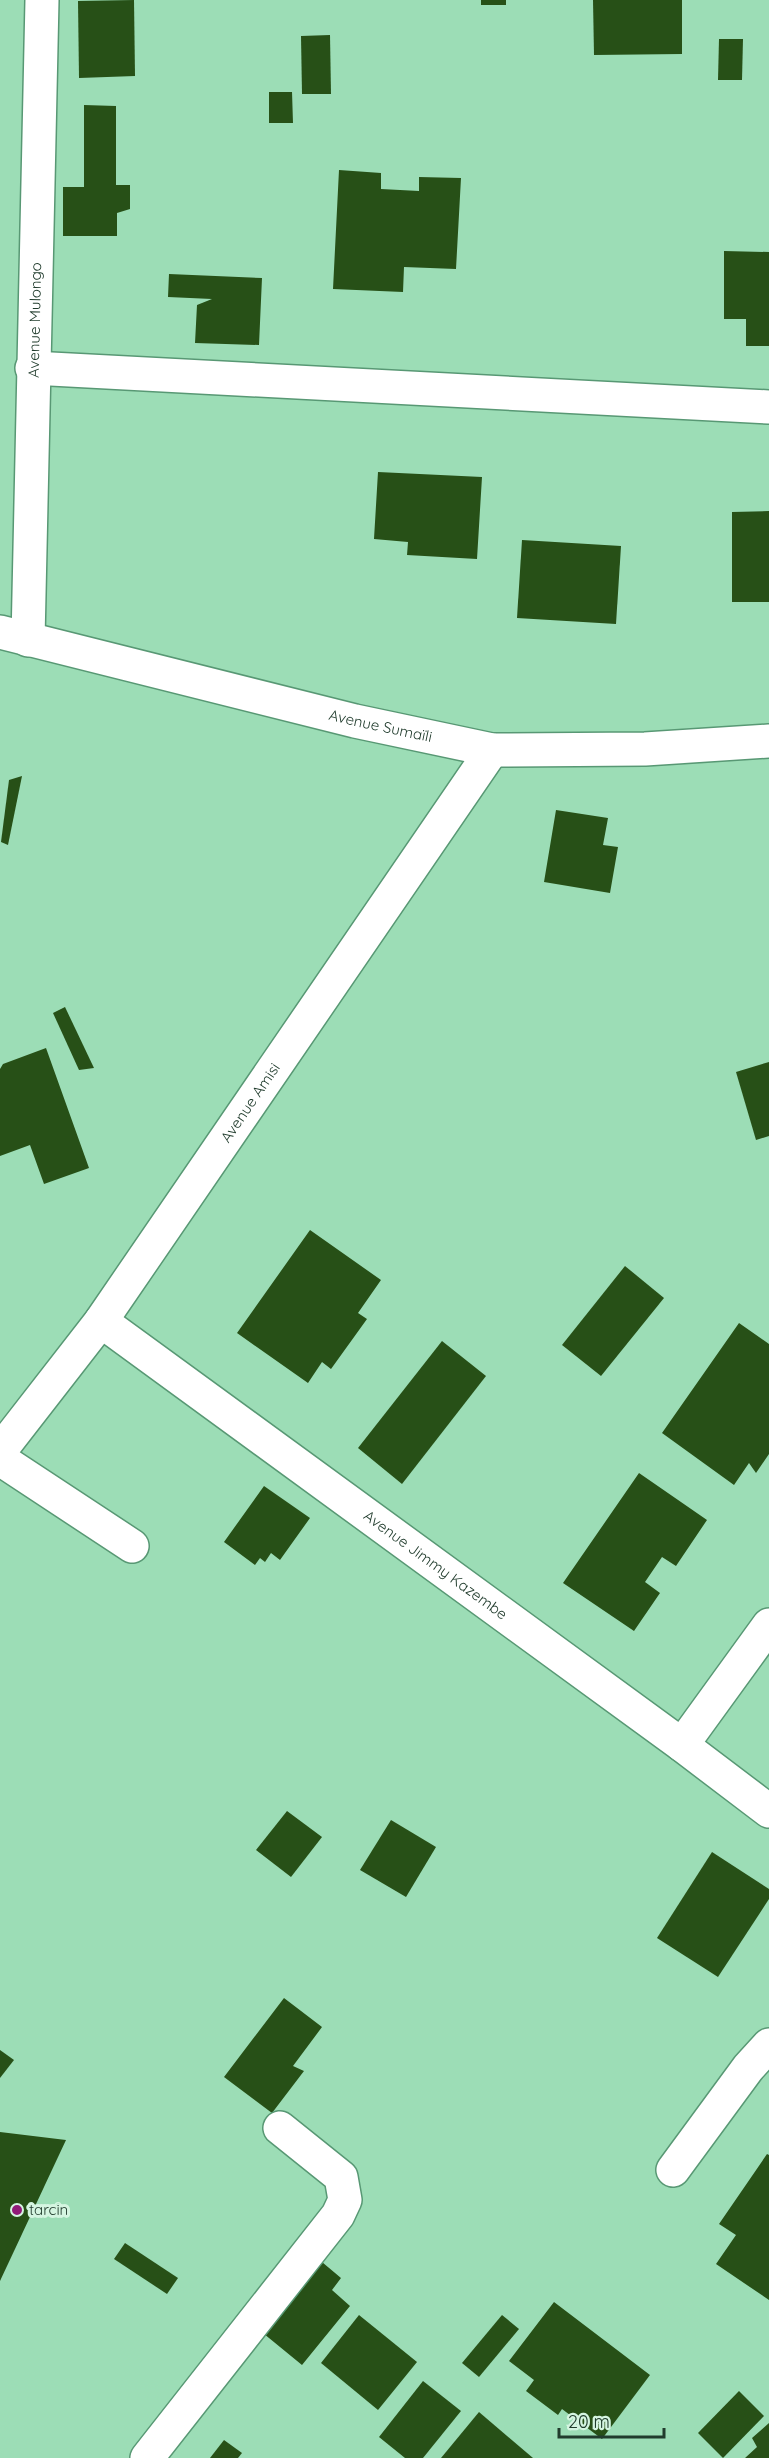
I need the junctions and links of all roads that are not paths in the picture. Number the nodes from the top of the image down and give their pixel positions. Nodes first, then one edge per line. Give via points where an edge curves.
1 (42, 0) edge
2 (32, 368) junction
3 (769, 407) edge
4 (14, 636) edge
5 (769, 741) edge
6 (492, 750) junction
7 (101, 1321) junction
8 (0, 1451) edge
9 (0, 1460) edge
10 (132, 1546) dead end
11 (769, 1625) edge
12 (682, 1744) junction
13 (769, 1811) edge
14 (769, 2045) edge
15 (280, 2128) dead end
16 (673, 2170) dead end
17 (147, 2458) edge

1 - 2 street, Avenue Mulongo
2 - 3 street
2 - 4 street, Avenue Mulongo
4 - 6 street, Avenue Sumaïli
5 - 6 street, Avenue Sumaïli via 645,749
6 - 7 street, Avenue Amisi
7 - 8 street, Avenue Amisi
7 - 12 street, Avenue Jimmy Kazembe
9 - 10 street
11 - 12 street
12 - 13 street, Avenue Jimmy Kazembe
14 - 16 street
15 - 17 street via 341,2177 345,2200 338,2215

